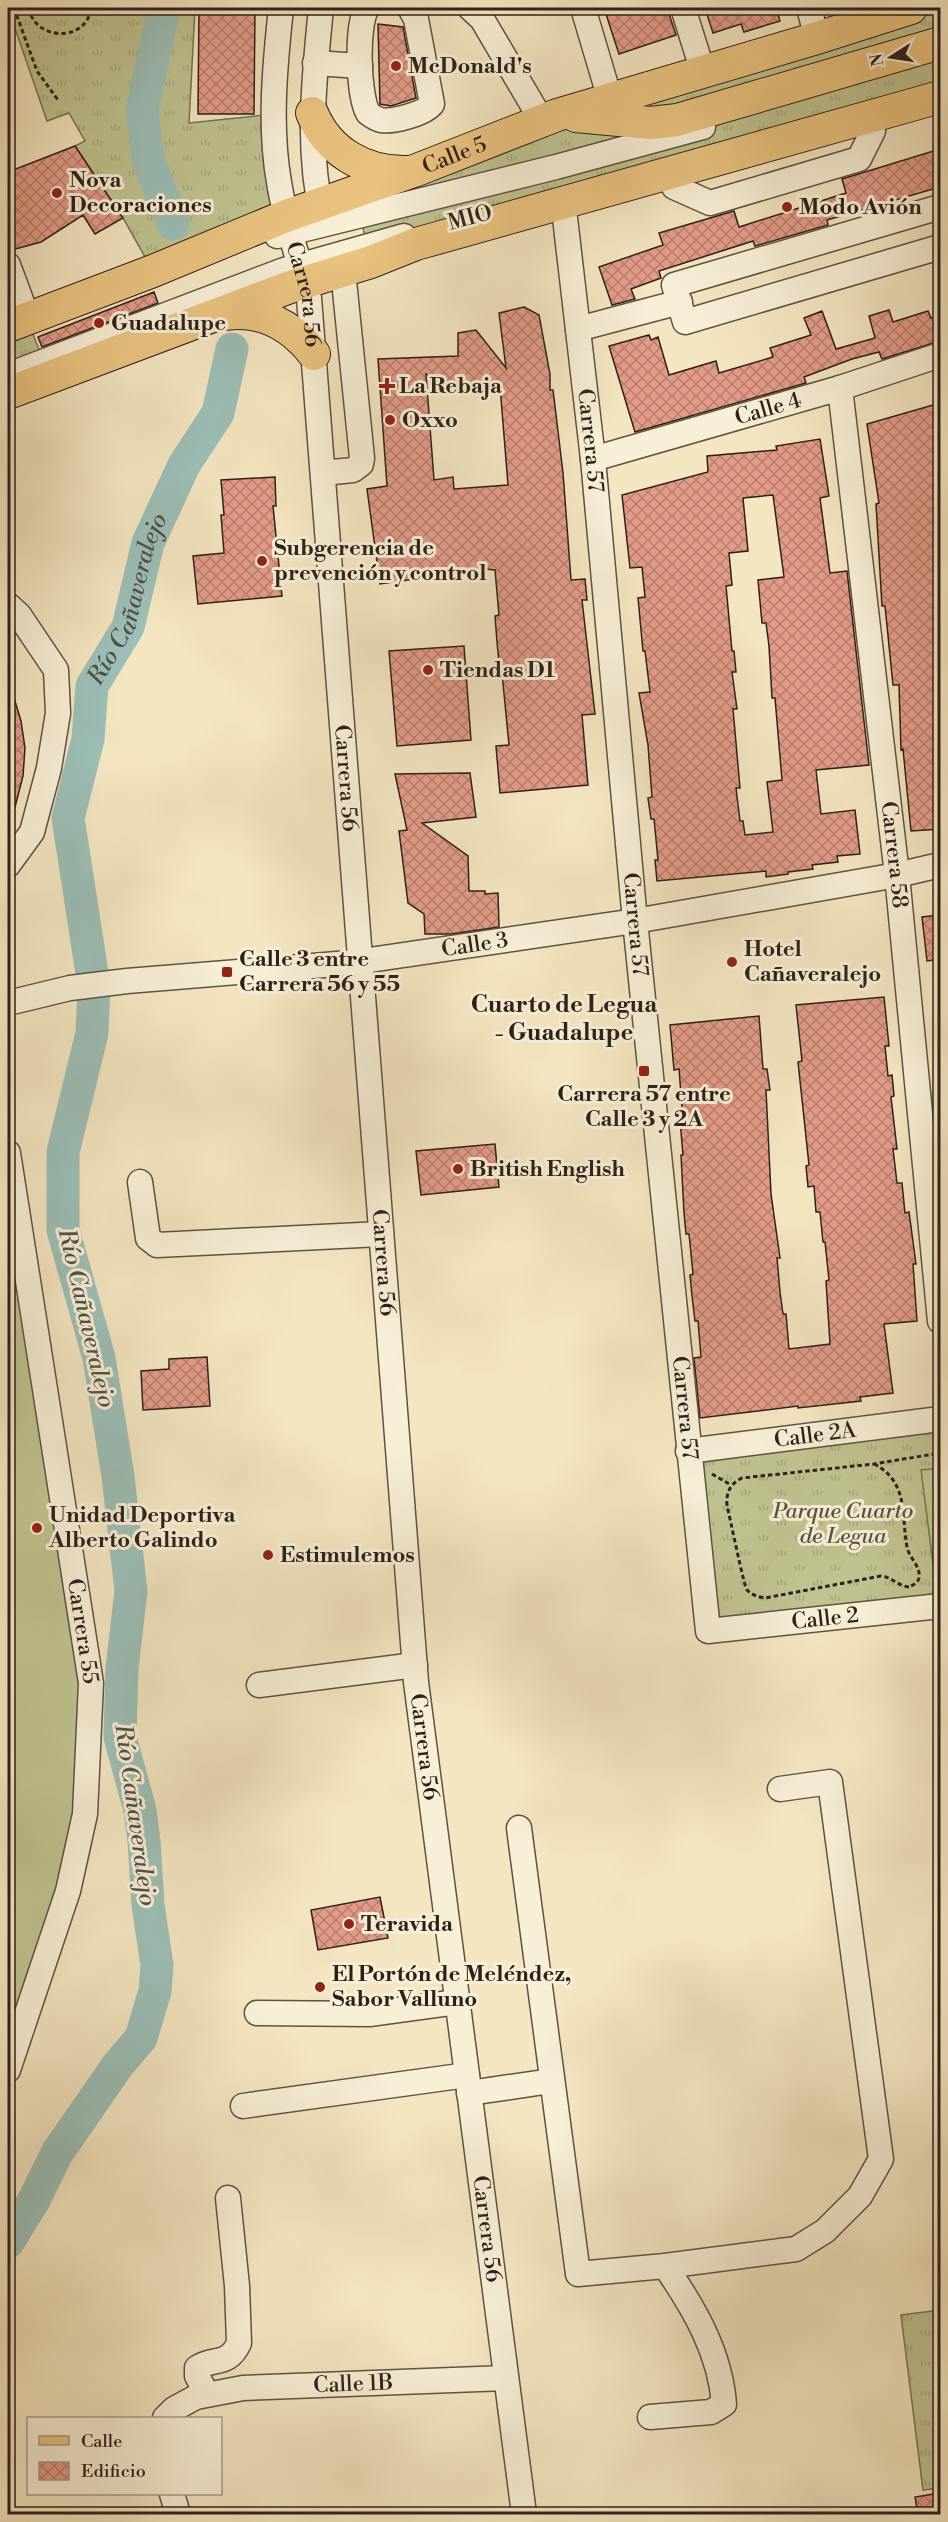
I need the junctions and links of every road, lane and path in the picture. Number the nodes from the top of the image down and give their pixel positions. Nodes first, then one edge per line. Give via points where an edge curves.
1 (14, 8) edge
2 (30, 8) edge
3 (91, 8) edge
4 (281, 8) edge
5 (321, 8) edge
6 (367, 8) edge
7 (410, 8) edge
8 (470, 8) edge
9 (583, 8) edge
10 (683, 8) edge
11 (809, 8) edge
12 (911, 8) edge
13 (817, 38) junction
14 (940, 43) edge
15 (940, 56) edge
16 (315, 63) junction
17 (360, 66) junction
18 (703, 72) junction
19 (940, 86) edge
20 (940, 97) edge
21 (610, 99) junction
22 (58, 100) dead end
23 (940, 111) edge
24 (312, 113) junction
25 (550, 118) junction
26 (414, 171) junction
27 (940, 207) edge
28 (321, 214) junction
29 (565, 218) junction
30 (288, 224) junction
31 (940, 247) edge
32 (8, 265) edge
33 (345, 266) junction
34 (303, 274) junction
35 (680, 302) junction
36 (216, 315) junction
37 (14, 328) edge
38 (578, 329) junction
39 (940, 355) edge
40 (314, 359) junction
41 (352, 359) junction
42 (8, 375) edge
43 (840, 388) junction
44 (8, 393) edge
45 (593, 459) junction
46 (323, 473) junction
47 (8, 604) edge
48 (8, 865) edge
49 (940, 865) edge
50 (897, 875) junction
51 (635, 921) junction
52 (360, 962) junction
53 (9, 1004) edge
54 (8, 1152) edge
55 (140, 1182) dead end
56 (381, 1234) junction
57 (940, 1321) edge
58 (940, 1419) edge
59 (688, 1451) junction
60 (940, 1454) edge
61 (874, 1464) junction
62 (939, 1606) edge
63 (708, 1631) joint
64 (415, 1665) junction
65 (259, 1685) dead end
66 (780, 1789) dead end
67 (519, 1828) dead end
68 (457, 2002) junction
69 (258, 2013) dead end
70 (8, 2070) edge
71 (551, 2081) junction
72 (468, 2084) junction
73 (243, 2106) dead end
74 (228, 2198) dead end
75 (665, 2266) junction
76 (506, 2378) junction
77 (205, 2395) junction
78 (166, 2417) edge
79 (650, 2417) dead end
80 (173, 2495) edge
81 (178, 2514) edge
82 (524, 2514) edge

1 - 22 path via 37,71
2 - 3 path via 36,24 57,34 80,27
4 - 30 street, Carrera 56 via 274,114 279,182
5 - 16 street, Carrera 56
6 - 17 street
7 - 17 street via 416,19 432,99 429,108 392,120 373,117 365,107
8 - 25 street via 482,19
9 - 21 street
10 - 18 street
11 - 13 street
12 - 13 main road, Calle 5
13 - 18 main road, Calle 5
14 - 25 main road via 677,120 651,123
15 - 28 street, MIO via 681,134
16 - 17 street
16 - 24 street, Carrera 56
18 - 21 main road, Calle 5
19 - 33 street, MIO
20 - 33 main road
21 - 25 main road, Calle 5
23 - 29 main road
24 - 26 main road via 332,144 353,160 382,170
24 - 28 street, Carrera 56
25 - 26 main road, Calle 5
26 - 28 main road, Calle 5
27 - 35 street via 674,285
28 - 30 main road, Calle 5
28 - 33 street, Carrera 56
29 - 33 main road via 422,256
29 - 38 street, Carrera 57
30 - 34 street, Carrera 56
30 - 37 main road, Calle 5 via 153,271
31 - 35 street via 685,322
32 - 37 street
33 - 34 main road
33 - 41 street, Carrera 56
34 - 36 main road
34 - 40 street, Carrera 56
34 - 42 street
35 - 38 street
36 - 40 main road via 236,312 267,317 295,333
36 - 44 main road
38 - 45 street, Carrera 57
39 - 43 street, Calle 4
40 - 41 street
40 - 46 street, Carrera 56
41 - 46 street, Carrera 56 via 361,464 353,470
43 - 45 street, Calle 4
43 - 50 street, Carrera 58
45 - 51 street, Carrera 57
46 - 52 street, Carrera 56
47 - 48 street via 56,670 58,713 32,832
49 - 50 street, Calle 3
50 - 51 street, Calle 3
50 - 57 street, Carrera 58
51 - 52 street, Calle 3
51 - 59 street, Carrera 57
52 - 53 street, Calle 3 via 127,981 70,988
52 - 56 street, Carrera 56
54 - 70 street, Carrera 55 via 91,1683 85,1814 68,1891
55 - 56 street via 148,1238 157,1245
56 - 64 street, Carrera 56
58 - 59 street, Calle 2A
59 - 63 street, Carrera 57
60 - 61 path
61 - 61 path via 892,1477 899,1491 908,1549 918,1569 916,1583 901,1586 888,1576 881,1576 765,1598 748,1591 727,1506 726,1495 731,1485 742,1478
62 - 63 street, Calle 2
64 - 65 street
64 - 68 street, Carrera 56
66 - 75 street via 830,1782 881,2159 860,2196 825,2231 796,2249
67 - 71 street
68 - 69 street via 369,2014
68 - 72 street, Carrera 56
71 - 72 street
71 - 75 street via 578,2274
72 - 73 street
72 - 76 street, Carrera 56
74 - 77 street via 239,2343 223,2361 197,2367
75 - 79 street via 694,2307 722,2378 724,2404 711,2412
76 - 77 street, Calle 1B via 243,2388
76 - 82 street, Carrera 56
77 - 78 street, Calle 1B via 174,2409
80 - 81 street

